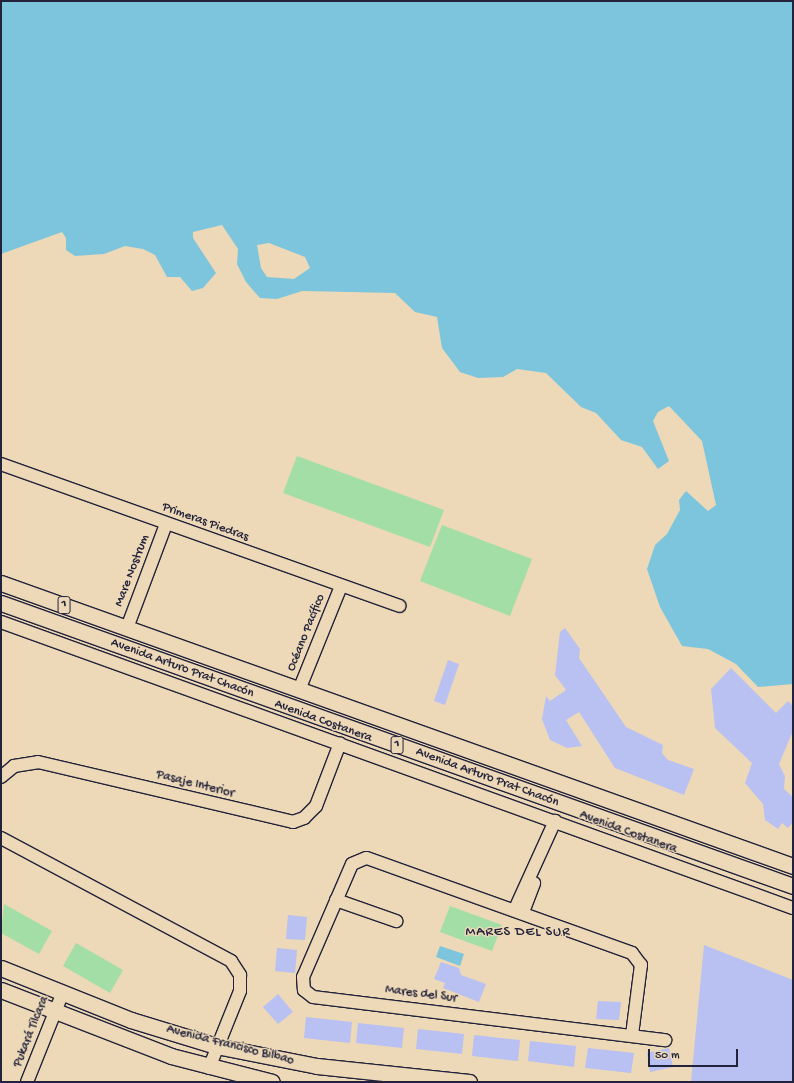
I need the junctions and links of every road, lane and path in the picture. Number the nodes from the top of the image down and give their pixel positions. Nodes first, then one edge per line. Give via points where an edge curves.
1 (1, 464) edge
2 (166, 524) junction
3 (1, 583) edge
4 (341, 586) junction
5 (1, 603) edge
6 (399, 606) dead end
7 (1, 622) edge
8 (127, 628) junction
9 (299, 690) junction
10 (340, 743) junction
11 (1, 777) edge
12 (555, 821) junction
13 (1, 838) edge
14 (793, 866) edge
15 (793, 886) edge
16 (336, 900) junction
17 (793, 908) edge
18 (519, 911) junction
19 (396, 921) dead end
20 (1, 968) edge
21 (1, 990) edge
22 (63, 992) junction
23 (55, 1012) junction
24 (632, 1035) junction
25 (665, 1040) dead end
26 (216, 1046) junction
27 (209, 1068) junction
28 (27, 1082) edge
29 (272, 1082) edge
30 (469, 1082) edge

1 - 2 street, Primeras Piedras
2 - 4 street, Primeras Piedras
2 - 8 street, Mare Nostrum
3 - 8 main road, Avenida Arturo Prat Chacón / 1
4 - 6 street, Primeras Piedras
4 - 9 street, Océano Pacífico
5 - 15 main road, Avenida Arturo Prat Chacón / 1
7 - 10 street, Avenida Costanera
8 - 9 main road, Avenida Arturo Prat Chacón / 1
9 - 14 main road, Avenida Arturo Prat Chacón / 1
10 - 11 street, Pasaje Interior via 316,806 304,818 293,822 38,762 14,766
10 - 12 street, Avenida Costanera
12 - 17 street, Avenida Costanera
12 - 18 street
13 - 26 street via 231,961 240,975 241,986
16 - 18 street, Mares del Sur via 352,864 366,858
16 - 19 street
16 - 24 street, Mares del Sur via 303,977 304,990 313,996
18 - 24 street, Mares del Sur via 632,953 638,959 641,965
20 - 22 main road, Avenida Francisco Bilbao
21 - 23 main road, Avenida Francisco Bilbao
22 - 23 street, Pukará Tilcara
22 - 26 main road, Avenida Francisco Bilbao via 145,1025
23 - 27 main road, Avenida Francisco Bilbao via 135,1044
23 - 28 street, Pukará Tilcara
24 - 25 street, Mares del Sur
26 - 27 street
26 - 30 main road, Avenida Francisco Bilbao via 317,1066
27 - 29 main road, Avenida Francisco Bilbao

